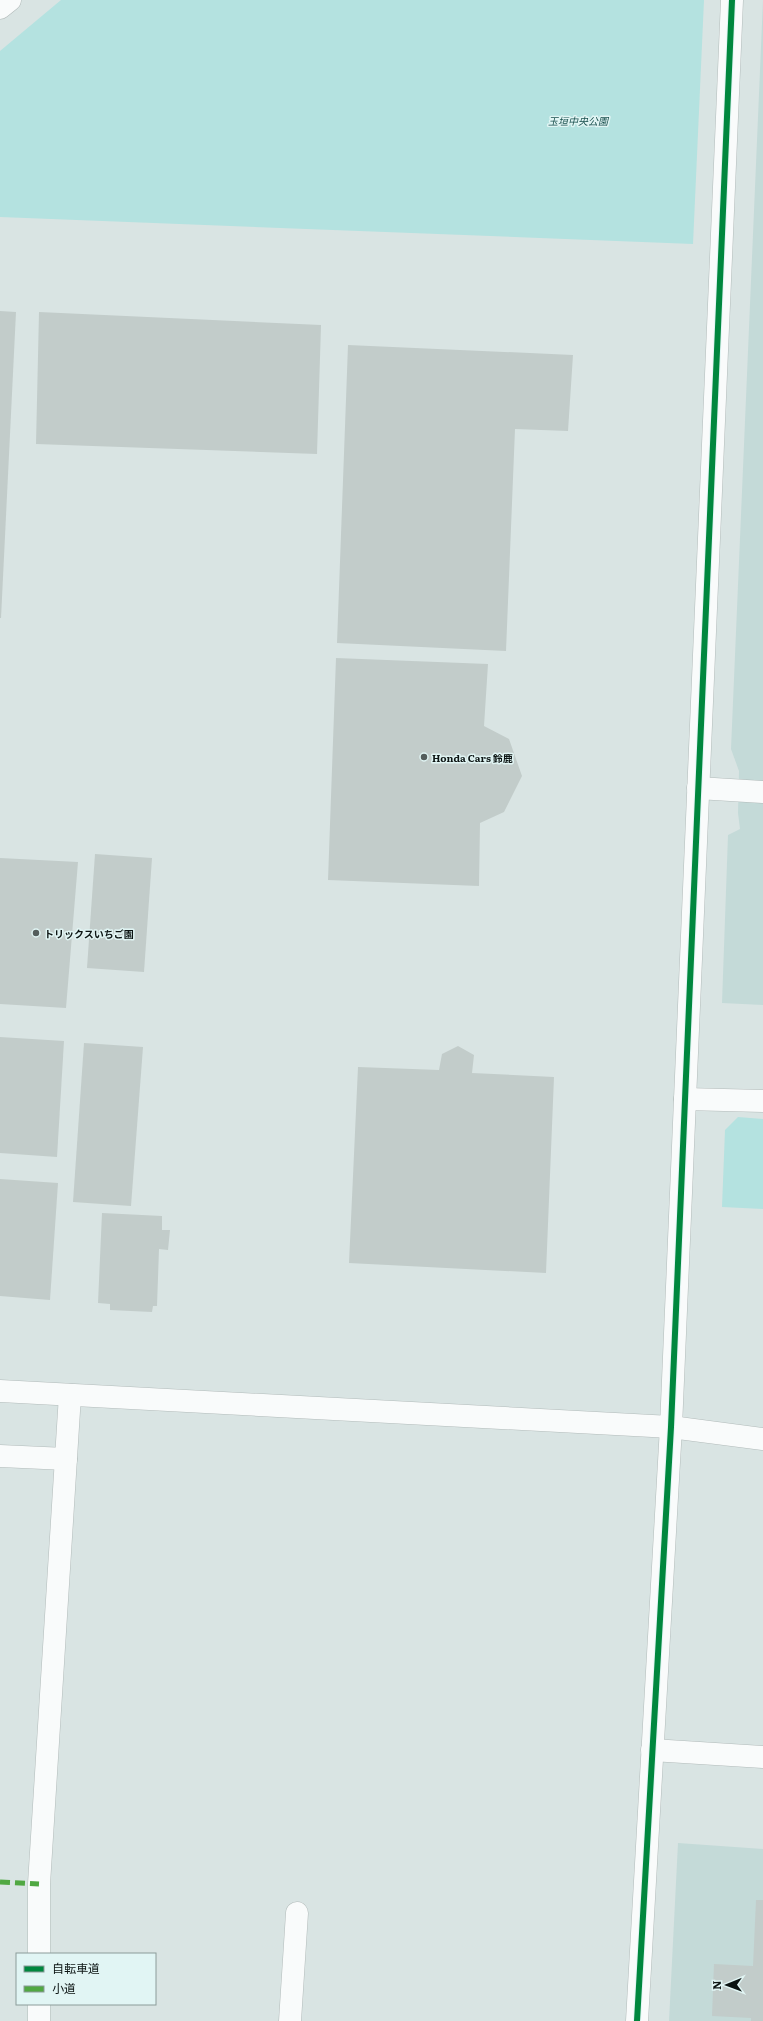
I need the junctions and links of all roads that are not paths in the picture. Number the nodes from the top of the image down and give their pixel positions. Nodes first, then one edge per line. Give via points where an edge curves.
1 (10, 0) edge
2 (732, 0) edge
3 (0, 8) edge
4 (698, 788) junction
5 (763, 792) edge
6 (685, 1099) junction
7 (763, 1101) edge
8 (0, 1391) edge
9 (70, 1395) junction
10 (671, 1427) junction
11 (763, 1439) edge
12 (0, 1456) edge
13 (66, 1459) junction
14 (652, 1750) junction
15 (763, 1757) edge
16 (297, 1913) dead end
17 (39, 1953) edge
18 (39, 2005) edge
19 (38, 2021) edge
20 (290, 2021) edge
21 (637, 2021) edge

1 - 3 street
2 - 4 street
4 - 5 street
4 - 6 street
6 - 7 street
6 - 10 street
8 - 9 street
9 - 10 street
9 - 13 street
10 - 11 street
10 - 14 street
12 - 13 street
13 - 17 street via 39,1884
14 - 15 street
14 - 21 street
16 - 20 street
18 - 19 street

